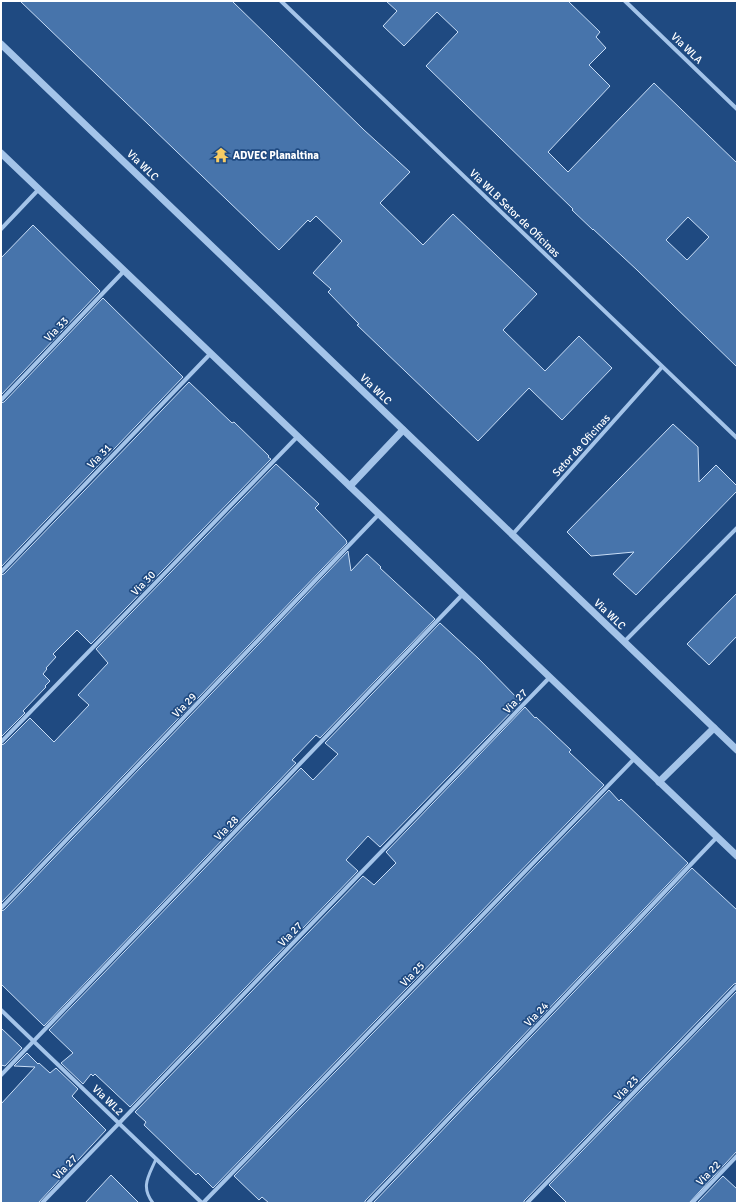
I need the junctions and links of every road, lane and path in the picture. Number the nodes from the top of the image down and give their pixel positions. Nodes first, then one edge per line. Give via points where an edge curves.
1 (281, 1) edge
2 (625, 1) edge
3 (1, 44) edge
4 (737, 109) edge
5 (1, 153) edge
6 (39, 189) junction
7 (1, 229) edge
8 (124, 271) junction
9 (210, 353) junction
10 (662, 367) junction
11 (1, 400) edge
12 (403, 430) junction
13 (298, 436) junction
14 (737, 438) edge
15 (350, 486) junction
16 (379, 514) junction
17 (737, 528) edge
18 (512, 535) junction
19 (1, 572) edge
20 (463, 594) junction
21 (624, 642) junction
22 (550, 677) junction
23 (714, 728) junction
24 (1, 742) edge
25 (737, 750) edge
26 (635, 758) junction
27 (659, 782) junction
28 (717, 837) junction
29 (737, 856) edge
30 (1, 908) edge
31 (737, 986) edge
32 (1, 1010) edge
33 (34, 1041) junction
34 (1, 1075) edge
35 (119, 1124) junction
36 (737, 1156) edge
37 (156, 1159) junction
38 (42, 1203) edge
39 (153, 1203) edge
40 (203, 1203) edge
41 (368, 1203) edge
42 (527, 1203) edge
43 (692, 1203) edge

1 - 10 street, Via WLB Setor de Oficinas
2 - 4 street, Via WLA
3 - 12 street, Via WLC
5 - 6 street
6 - 7 street
6 - 8 street
8 - 9 street
8 - 11 street, Via 33
9 - 13 street
9 - 19 street, Via 31
10 - 14 street, Via WLB Setor de Oficinas
10 - 18 street, Setor de Oficinas
12 - 15 street
12 - 18 street, Via WLC
13 - 15 street
13 - 24 street, Via 30
15 - 16 street
16 - 20 street
16 - 30 street, Via 29
17 - 21 street
18 - 21 street, Via WLC
20 - 22 street
20 - 33 street, Via 28
21 - 23 street, Via WLC
22 - 26 street
22 - 35 street, Via 27
23 - 25 street, Via WLC
23 - 27 street
26 - 27 street
26 - 40 street, Via 25
27 - 28 street
28 - 29 street
28 - 41 street, Via 24
31 - 42 street, Via 23
32 - 33 street, Via WL2
33 - 34 street, Via 28
33 - 35 street, Via WL2
35 - 37 street, Via WL2
35 - 38 street, Via 27
36 - 43 street, Via 22
37 - 39 lane via 145,1185
37 - 40 street, Via WL2

